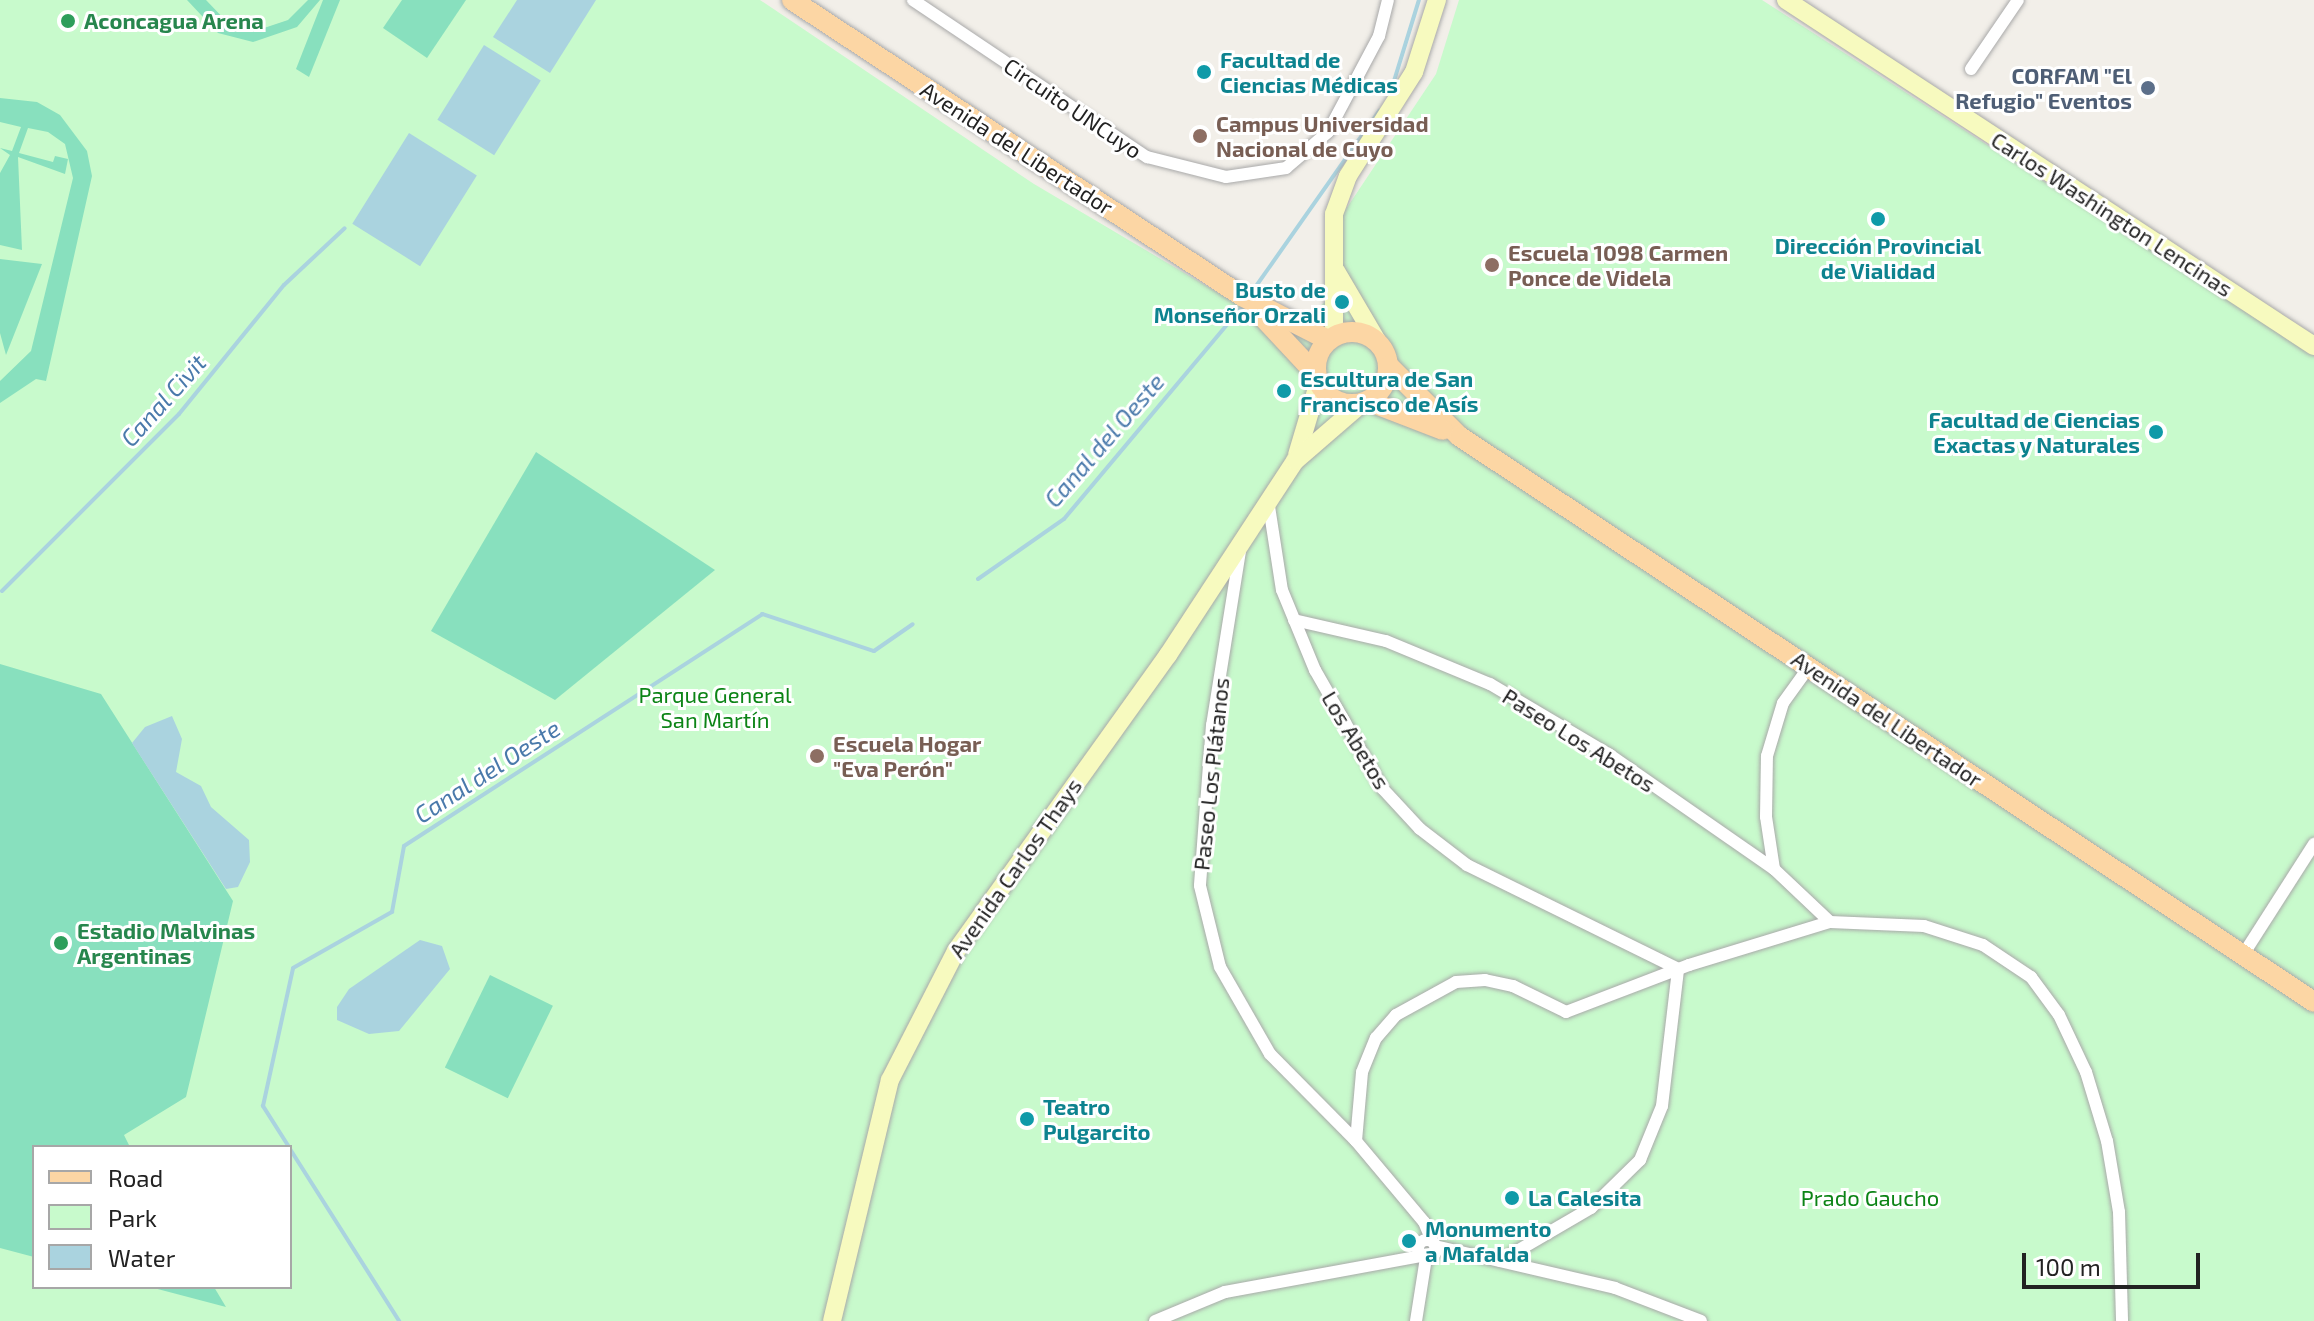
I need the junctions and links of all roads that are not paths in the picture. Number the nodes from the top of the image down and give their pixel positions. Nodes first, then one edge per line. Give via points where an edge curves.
1 (792, 0) edge
2 (913, 0) edge
3 (1388, 0) edge
4 (1437, 0) edge
5 (2018, 0) edge
6 (1787, 1) edge
7 (1971, 69) dead end
8 (1336, 271) junction
9 (1242, 296) junction
10 (1331, 338) junction
11 (1377, 341) junction
12 (2314, 346) edge
13 (1389, 366) junction
14 (1317, 377) junction
15 (1365, 402) junction
16 (1459, 436) junction
17 (1295, 461) junction
18 (1268, 500) junction
19 (1242, 540) junction
20 (1294, 620) junction
21 (1809, 667) junction
22 (2314, 844) edge
23 (1774, 869) junction
24 (1830, 922) junction
25 (2243, 955) junction
26 (1678, 969) junction
27 (2314, 1002) edge
28 (1356, 1141) junction
29 (1430, 1250) junction
30 (1500, 1261) junction
31 (832, 1321) edge
32 (1155, 1321) edge
33 (1416, 1321) edge
34 (1701, 1321) edge
35 (2122, 1321) edge

1 - 9 main road, Avenida del Libertador
2 - 3 street, Circuito UNCuyo via 1147,157 1226,177 1286,168 1328,132 1379,36
4 - 8 street via 1414,72 1340,194 1332,236
5 - 7 street
6 - 12 street, Carlos Washington Lencinas
8 - 10 street
8 - 11 street
9 - 10 main road, Avenida del Libertador
9 - 14 main road, Avenida del Libertador
10 - 11 main road via 1354,331
10 - 14 main road
11 - 13 main road
13 - 15 main road via 1387,380
13 - 16 main road, Avenida del Libertador
14 - 15 main road via 1337,401
14 - 17 street, Avenida Carlos Thays
15 - 16 main road, Avenida del Libertador
15 - 17 street, Avenida Carlos Thays
16 - 21 main road, Avenida del Libertador
17 - 18 street, Avenida Carlos Thays
18 - 19 street, Avenida Carlos Thays
18 - 20 street, Los Abetos via 1282,590
19 - 28 street, Paseo Los Plátanos via 1212,725 1200,886 1220,967 1270,1054
19 - 31 street, Avenida Carlos Thays via 1168,655 992,894 904,1045 890,1080
20 - 23 street, Paseo Los Abetos via 1386,641 1490,684 1610,755
20 - 26 street, Los Abetos via 1315,670 1383,789 1420,829 1467,865
21 - 23 street via 1783,703 1767,756 1766,817
21 - 25 main road, Avenida del Libertador
22 - 25 street
23 - 24 street, Paseo Los Abetos
24 - 26 street
24 - 35 street via 1924,926 1983,945 2031,977 2059,1015 2086,1072 2107,1141 2119,1212
25 - 27 main road, Avenida del Libertador
26 - 28 street via 1566,1012 1513,986 1485,980 1456,982 1426,994 1376,1038 1362,1072
26 - 30 street via 1662,1106 1640,1160 1591,1208
28 - 29 street, Paseo Los Plátanos via 1424,1222
29 - 30 street
29 - 32 street via 1401,1263 1225,1292
29 - 33 street
30 - 34 street via 1615,1288

